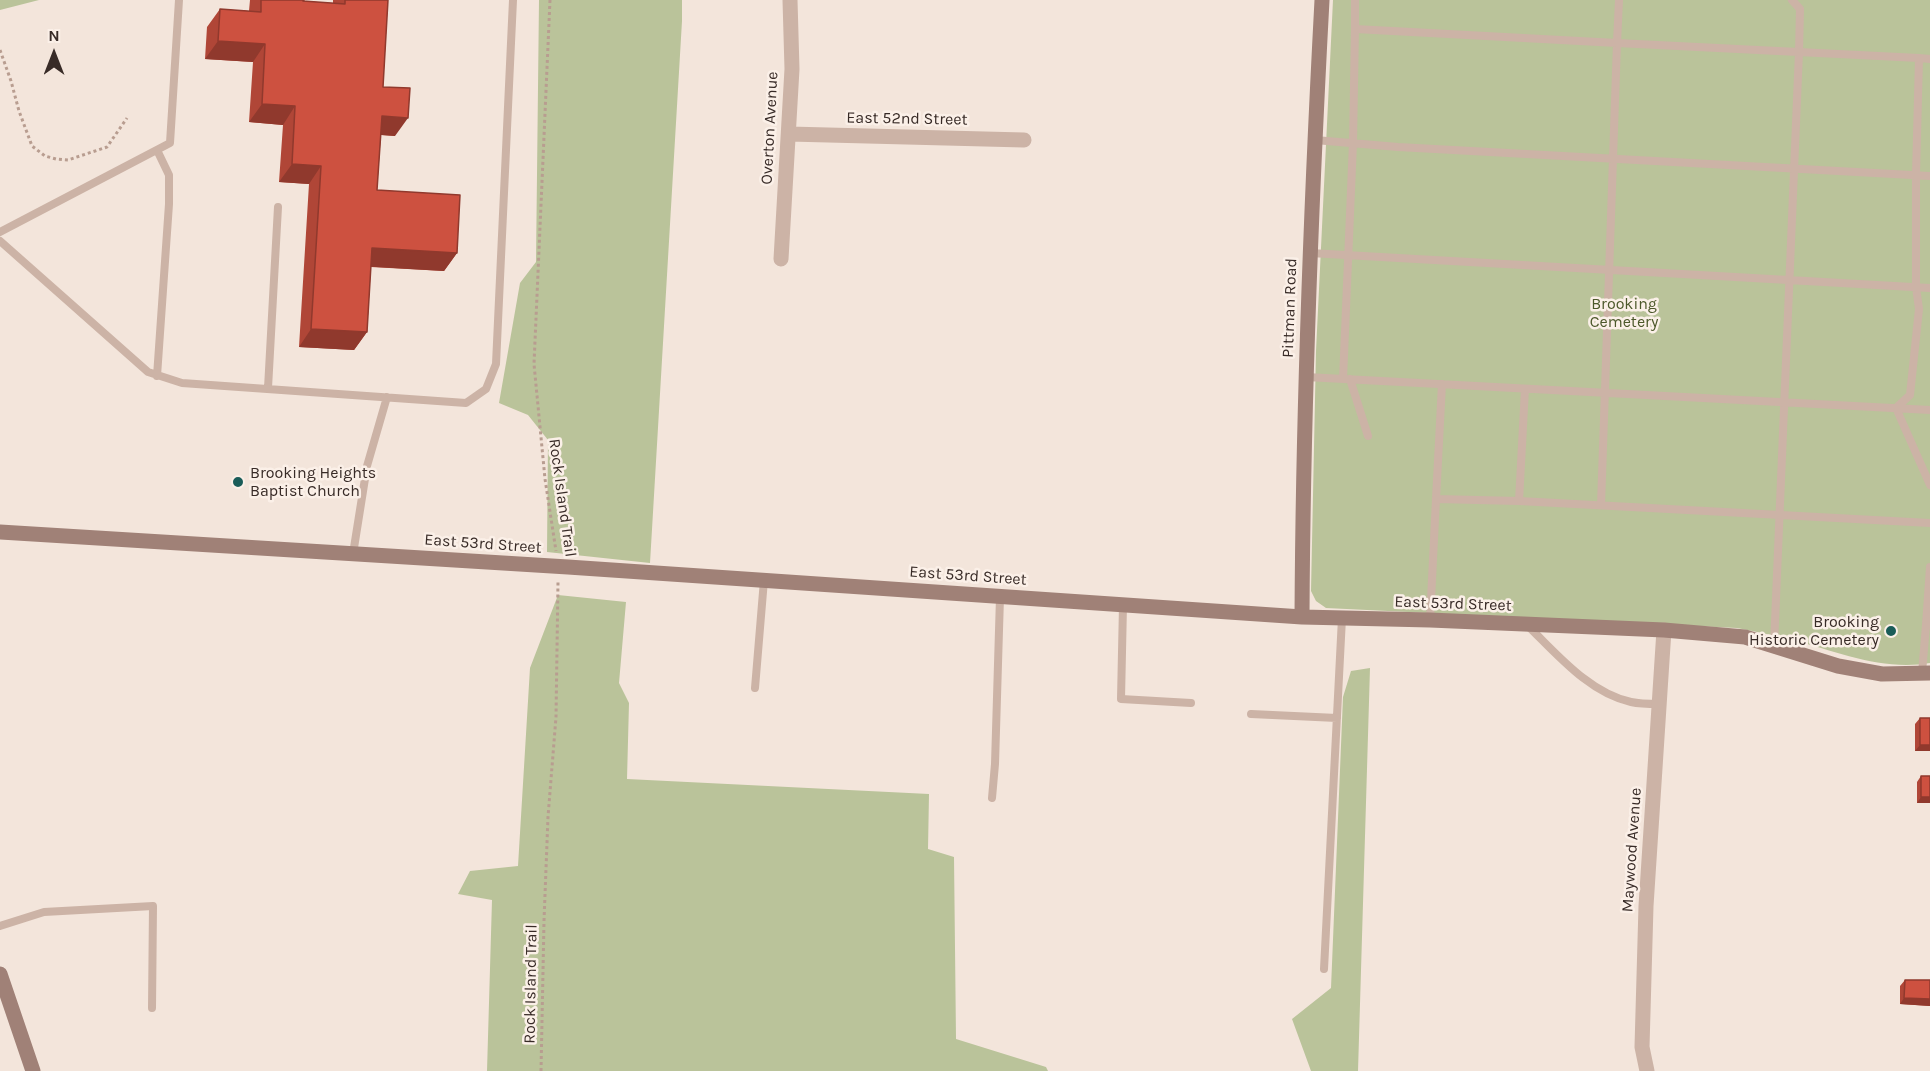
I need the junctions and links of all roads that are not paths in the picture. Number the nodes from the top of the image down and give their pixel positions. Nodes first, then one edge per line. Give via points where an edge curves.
1 (179, 0) edge
2 (513, 0) edge
3 (790, 0) edge
4 (1323, 0) edge
5 (1355, 0) edge
6 (1618, 0) edge
7 (1792, 0) edge
8 (1355, 29) junction
9 (1617, 43) junction
10 (1799, 52) junction
11 (1919, 58) junction
12 (1930, 59) edge
13 (789, 134) junction
14 (1024, 140) dead end
15 (1315, 140) junction
16 (1353, 143) junction
17 (157, 150) junction
18 (1614, 159) junction
19 (1795, 168) junction
20 (1916, 175) junction
21 (1930, 176) edge
22 (278, 207) dead end
23 (0, 232) edge
24 (0, 241) edge
25 (1310, 254) junction
26 (1347, 255) junction
27 (781, 259) dead end
28 (1610, 271) junction
29 (1789, 280) junction
30 (1916, 287) junction
31 (1930, 288) edge
32 (157, 376) junction
33 (1306, 377) junction
34 (1346, 379) junction
35 (1442, 384) junction
36 (268, 388) junction
37 (1525, 389) junction
38 (1605, 393) junction
39 (387, 397) junction
40 (1784, 402) junction
41 (1896, 408) junction
42 (1930, 410) edge
43 (1368, 436) dead end
44 (1930, 485) edge
45 (1436, 499) junction
46 (1519, 501) junction
47 (1601, 505) junction
48 (1779, 514) junction
49 (1930, 523) edge
50 (0, 532) edge
51 (353, 554) junction
52 (1930, 567) edge
53 (764, 580) junction
54 (1000, 597) junction
55 (1123, 605) junction
56 (1302, 617) junction
57 (1342, 618) junction
58 (1430, 620) junction
59 (1527, 624) junction
60 (1928, 625) edge
61 (1664, 630) junction
62 (1774, 646) junction
63 (1926, 673) edge
64 (755, 688) dead end
65 (1191, 703) dead end
66 (1659, 704) junction
67 (1251, 714) dead end
68 (1337, 718) junction
69 (992, 798) dead end
70 (0, 926) edge
71 (1324, 969) dead end
72 (0, 974) edge
73 (152, 1008) dead end
74 (33, 1071) edge
75 (1647, 1071) edge

1 - 17 lane via 170,143
2 - 39 lane via 496,364 486,389 466,403
3 - 13 street, Overton Avenue
4 - 15 street, Pittman Road
5 - 8 lane
6 - 9 lane
7 - 10 lane via 1800,9
8 - 9 lane
8 - 16 lane
9 - 10 lane
9 - 18 lane
10 - 11 lane
10 - 19 lane
11 - 12 lane
11 - 20 lane
13 - 14 street, East 52nd Street
13 - 27 street, Overton Avenue
15 - 16 lane
15 - 25 street, Pittman Road
16 - 18 lane
16 - 26 lane
17 - 23 lane
17 - 32 lane via 169,175
18 - 19 lane
18 - 28 lane
19 - 20 lane
19 - 29 lane
20 - 21 lane
20 - 30 lane
22 - 36 lane
24 - 32 lane
25 - 26 lane
25 - 33 street, Pittman Road
26 - 28 lane
26 - 34 lane
28 - 29 lane
28 - 38 lane
29 - 30 lane
29 - 40 lane
30 - 31 lane
30 - 41 lane via 1919,309 1910,395
32 - 36 lane via 182,383
33 - 34 lane
33 - 56 street, Pittman Road
34 - 35 lane
34 - 43 lane
35 - 37 lane
35 - 45 lane
36 - 39 lane
37 - 38 lane
37 - 46 lane
38 - 40 lane
38 - 47 lane
39 - 51 lane via 367,466
40 - 41 lane
40 - 48 lane
41 - 42 lane
41 - 44 lane
45 - 46 lane
45 - 58 lane
46 - 47 lane
47 - 48 lane
48 - 49 lane
48 - 62 lane
50 - 51 street, East 53rd Street
51 - 53 street, East 53rd Street
52 - 60 lane
53 - 54 street, East 53rd Street
53 - 64 lane
54 - 55 street, East 53rd Street
54 - 69 lane
55 - 56 street, East 53rd Street
55 - 65 lane via 1121,699
56 - 57 street, East 53rd Street
57 - 58 street, East 53rd Street
57 - 68 lane
58 - 59 street, East 53rd Street
59 - 61 street, East 53rd Street
59 - 66 lane via 1580,675 1603,690 1630,702
60 - 63 lane
61 - 62 street, East 53rd Street via 1745,637
61 - 66 street, Maywood Avenue
62 - 63 street, East 53rd Street via 1838,666 1882,674
66 - 75 street, Maywood Avenue via 1646,906 1642,1047
67 - 68 lane
68 - 71 lane
70 - 73 lane via 44,912 153,906
72 - 74 street

